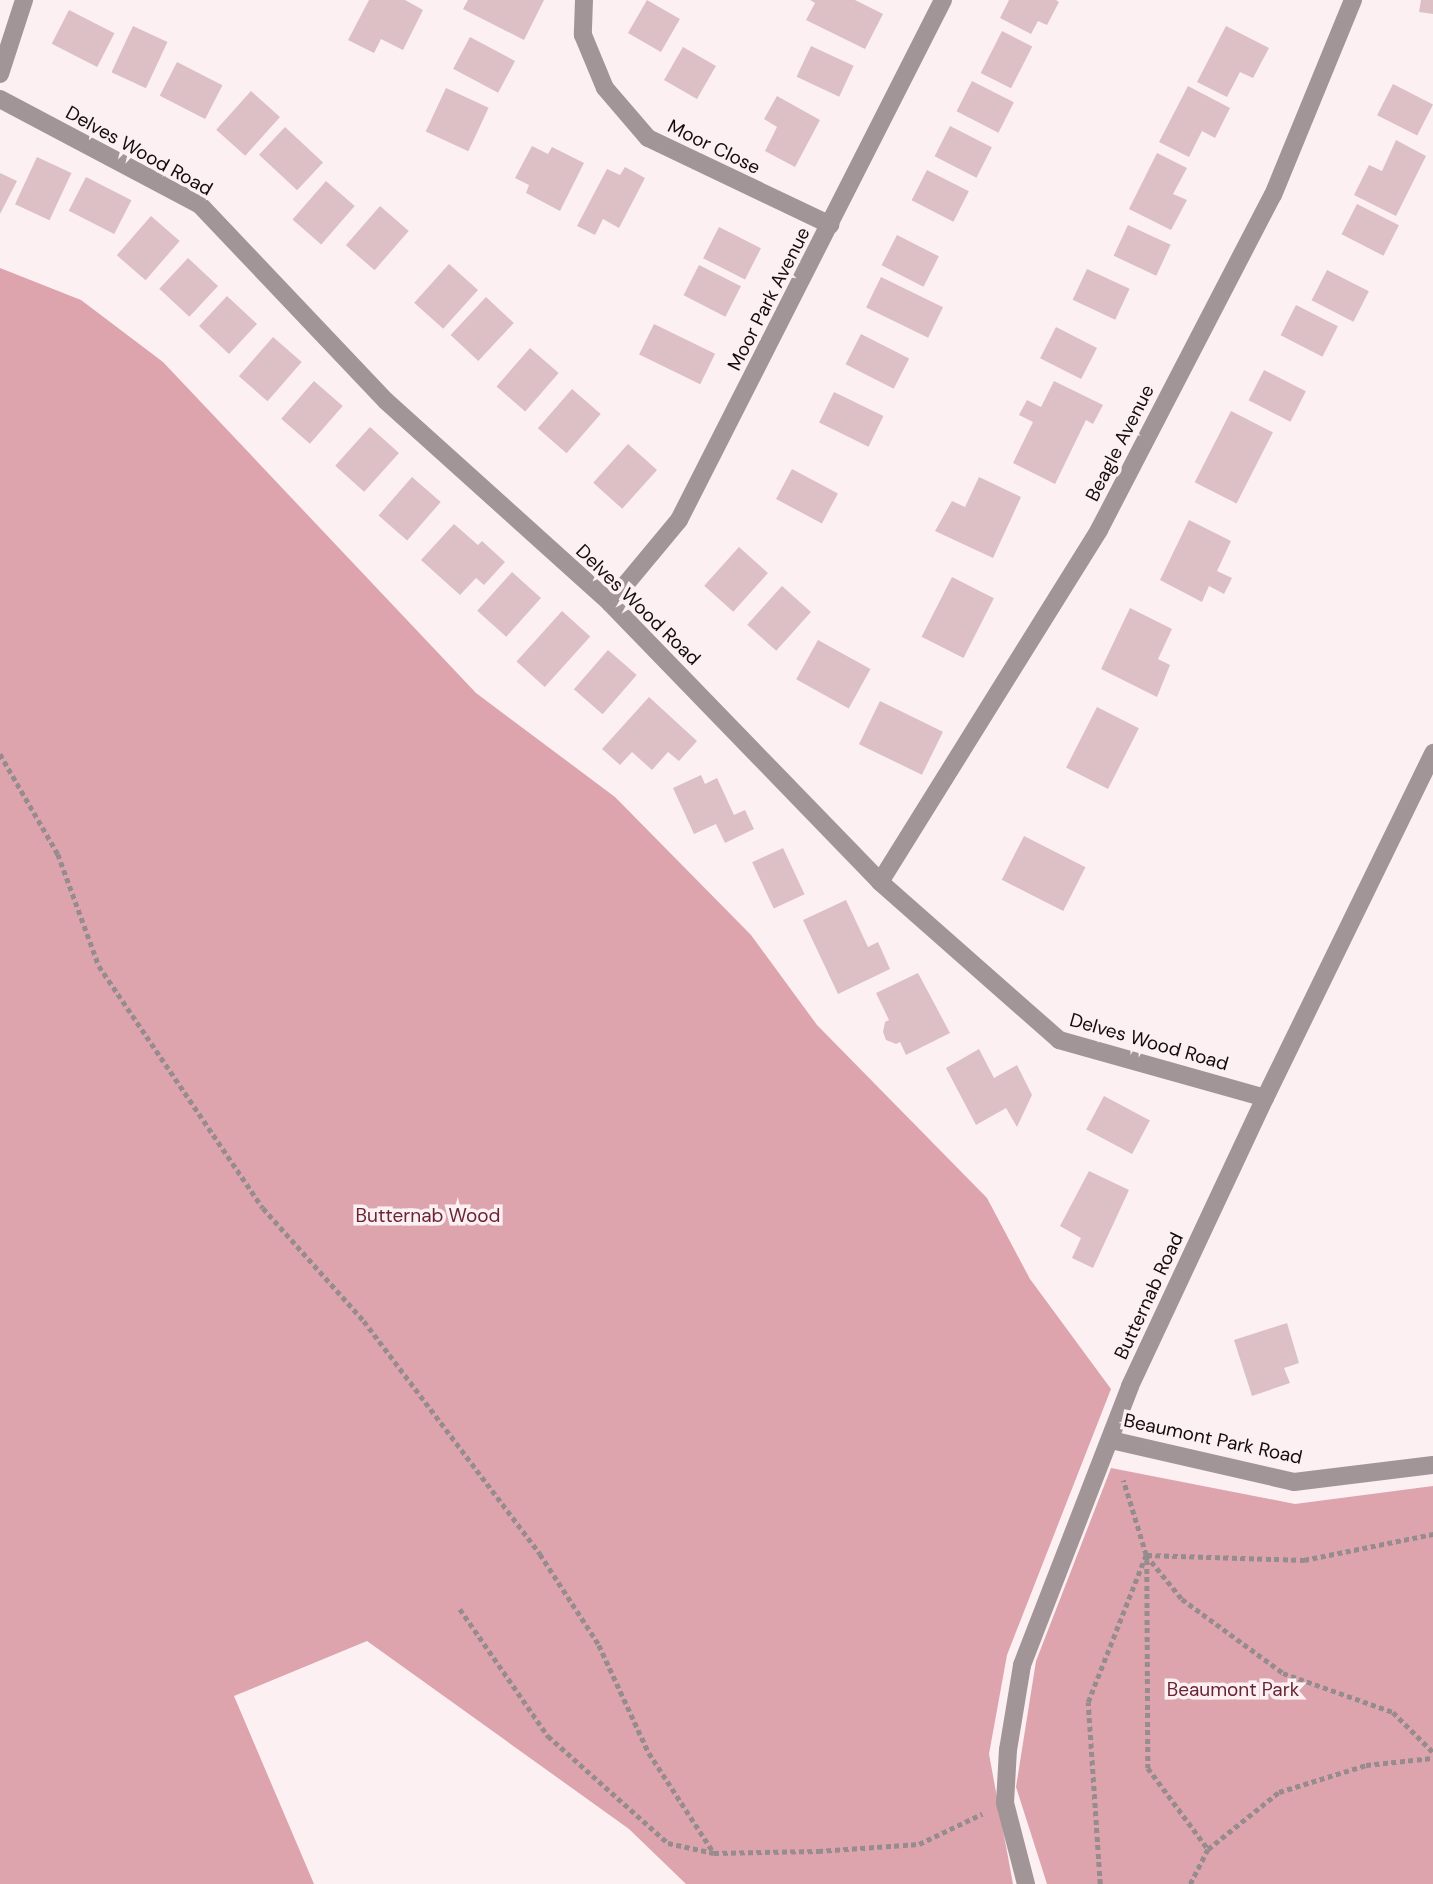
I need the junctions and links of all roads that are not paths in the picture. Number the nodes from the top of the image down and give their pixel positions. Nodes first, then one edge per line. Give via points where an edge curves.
1 (24, 0) edge
2 (584, 0) edge
3 (943, 0) edge
4 (1353, 0) edge
5 (0, 74) edge
6 (0, 99) edge
7 (830, 225) junction
8 (610, 603) junction
9 (1433, 753) edge
10 (880, 882) junction
11 (1265, 1098) junction
12 (1111, 1440) junction
13 (1433, 1465) edge
14 (1026, 1884) edge

1 - 5 street
2 - 7 street, Moor Close via 583,35 605,89 649,138
3 - 7 street, Moor Park Avenue
4 - 10 street, Beagle Avenue via 1273,195 1098,530
6 - 8 street, Delves Wood Road via 200,205 386,401
7 - 8 street, Moor Park Avenue via 679,520
8 - 10 street, Delves Wood Road
9 - 11 street, Butternab Road
10 - 11 street, Delves Wood Road via 1059,1040
11 - 12 street, Butternab Road via 1130,1386
12 - 13 street, Beaumont Park Road via 1294,1482
12 - 14 street, Butternab Road via 1022,1665 1008,1750 1005,1803

